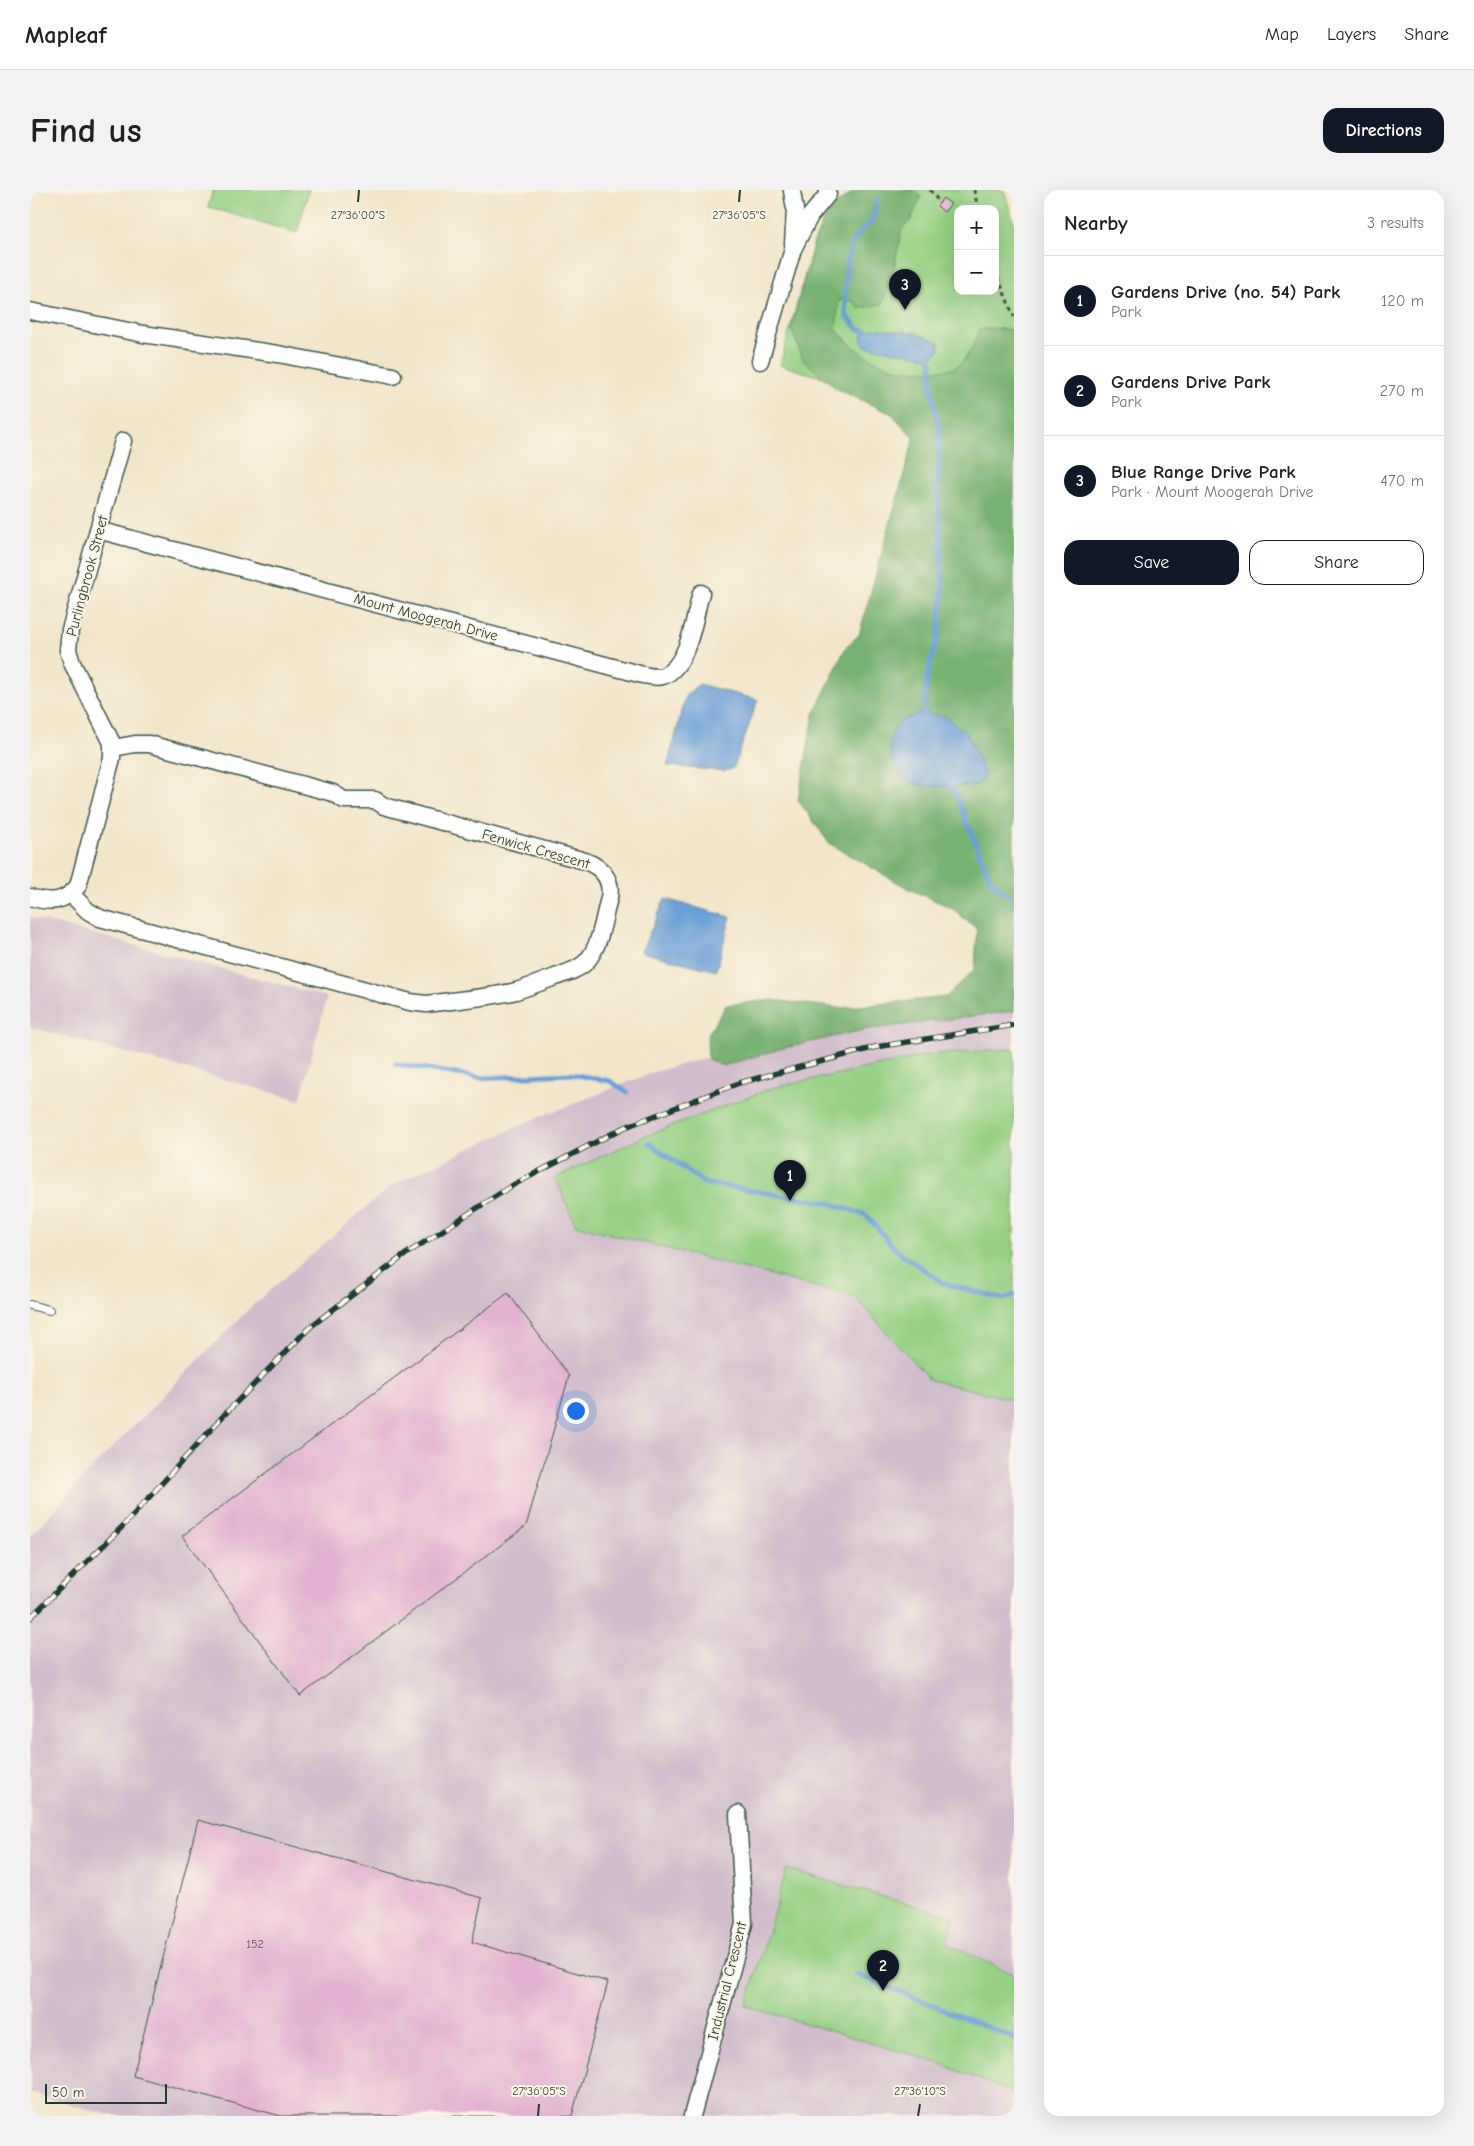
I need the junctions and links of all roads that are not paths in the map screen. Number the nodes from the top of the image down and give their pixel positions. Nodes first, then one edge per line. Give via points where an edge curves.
1 (792, 190) edge
2 (830, 192) edge
3 (793, 249) junction
4 (30, 311) edge
5 (760, 361) dead end
6 (393, 376) dead end
7 (124, 441) dead end
8 (98, 530) junction
9 (701, 593) dead end
10 (113, 748) junction
11 (71, 894) junction
12 (30, 897) edge
13 (30, 1306) edge
14 (49, 1310) dead end
15 (738, 1814) dead end
16 (692, 2116) edge

1 - 2 street via 809,200 819,199
1 - 3 street via 795,210
2 - 3 street via 810,216
3 - 5 street
4 - 6 street via 144,334 278,354
7 - 8 street, Purlingbrook Street
8 - 9 street, Mount Moogerah Drive via 643,675 661,677 676,668 684,655
8 - 10 street, Purlingbrook Street via 70,630 68,650
10 - 11 street via 78,886
10 - 11 street, Fenwick Crescent via 149,744 334,793 344,800 376,800 384,806 585,861 603,871 610,887 596,946 577,969 523,989 426,1004 100,918
11 - 12 street via 54,902
13 - 14 lane
15 - 16 street, Industrial Crescent via 744,1924

